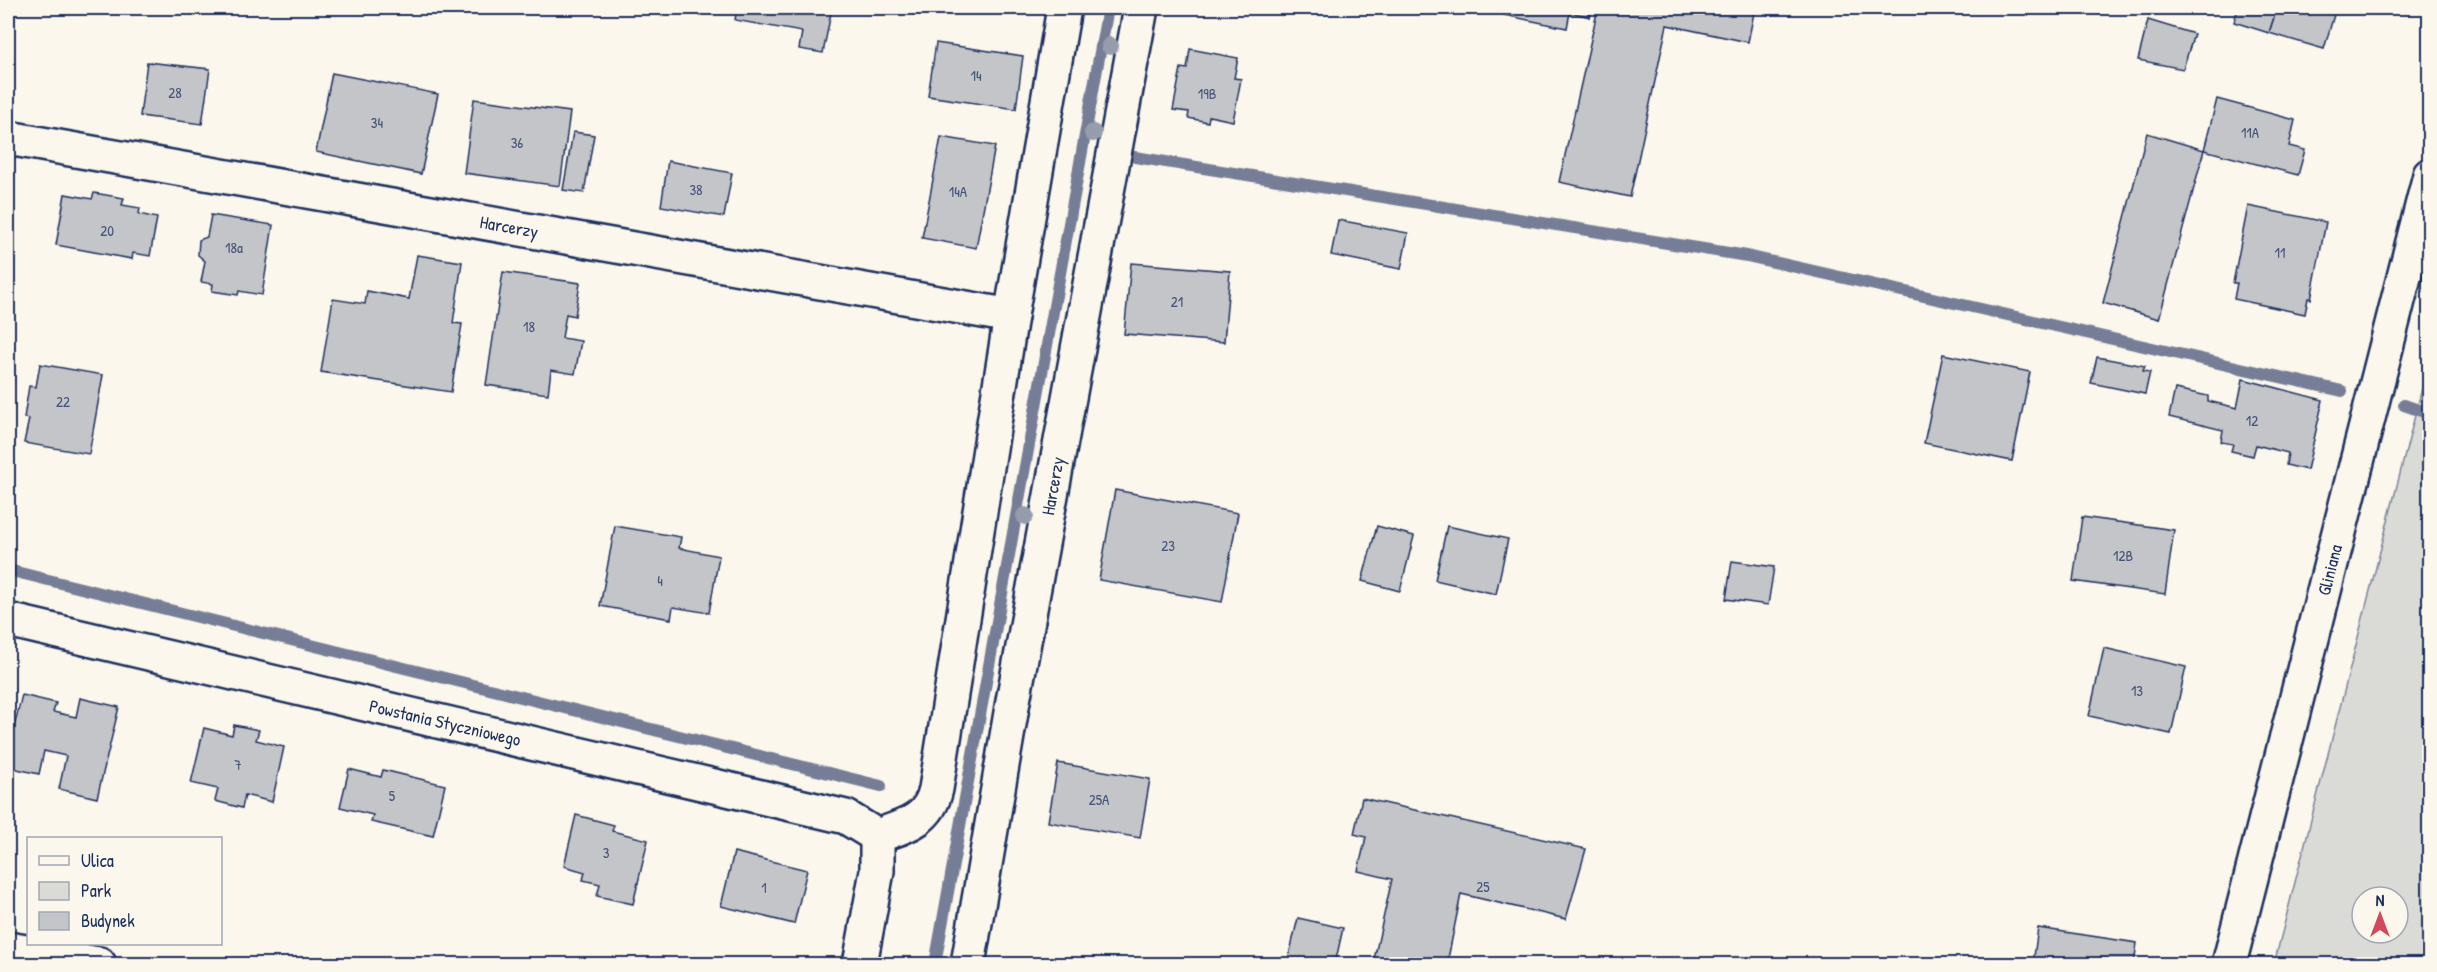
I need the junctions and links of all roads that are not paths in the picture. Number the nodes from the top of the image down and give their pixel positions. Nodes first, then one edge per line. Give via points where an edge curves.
1 (1064, 8) edge
2 (1141, 8) edge
3 (8, 138) edge
4 (2430, 175) edge
5 (1011, 316) junction
6 (8, 620) edge
7 (877, 836) junction
8 (8, 949) edge
9 (99, 964) edge
10 (860, 964) edge
11 (968, 964) edge
12 (2229, 964) edge

1 - 5 street
2 - 11 street, Harcerzy
3 - 5 street, Harcerzy
4 - 12 street, Gliniana
5 - 7 street via 933,802 914,823
6 - 7 street, Powstania Styczniowego via 846,817
7 - 10 street via 877,871
8 - 9 street

